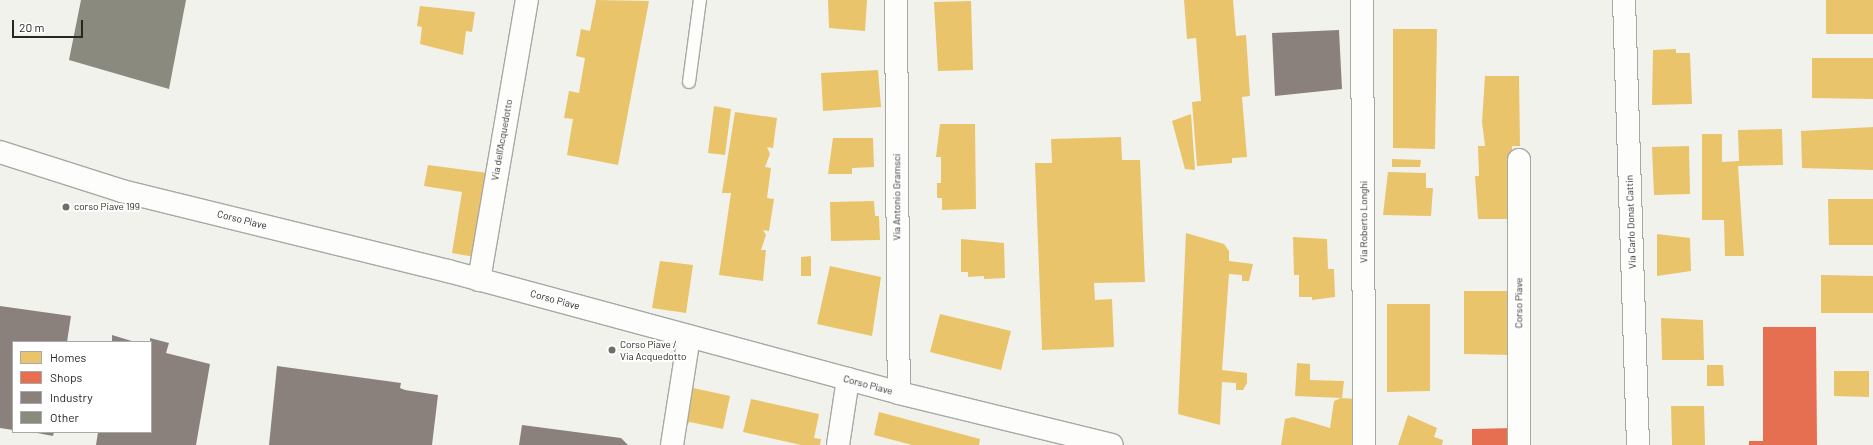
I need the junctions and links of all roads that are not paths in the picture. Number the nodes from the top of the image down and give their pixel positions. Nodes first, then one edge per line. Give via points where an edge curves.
1 (527, 0) edge
2 (700, 0) edge
3 (896, 0) edge
4 (1362, 0) edge
5 (1624, 0) edge
6 (689, 82) dead end
7 (0, 152) edge
8 (1519, 160) dead end
9 (479, 280) junction
10 (689, 336) junction
11 (848, 379) junction
12 (899, 393) junction
13 (1099, 443) edge
14 (672, 445) edge
15 (838, 445) edge
16 (1364, 445) edge
17 (1519, 445) edge
18 (1638, 445) edge

1 - 9 street, Via dell'Acquedotto
2 - 6 lane
3 - 12 street, Via Antonio Gramsci
4 - 16 street, Via Roberto Longhi
5 - 18 street, Via Carlo Donat Cattin
7 - 9 street, Corso Piave via 122,191
8 - 17 street, Corso Piave
9 - 10 street, Corso Piave
10 - 11 street, Corso Piave
10 - 14 street
11 - 12 street, Corso Piave
11 - 15 street
12 - 13 street, Corso Piave

